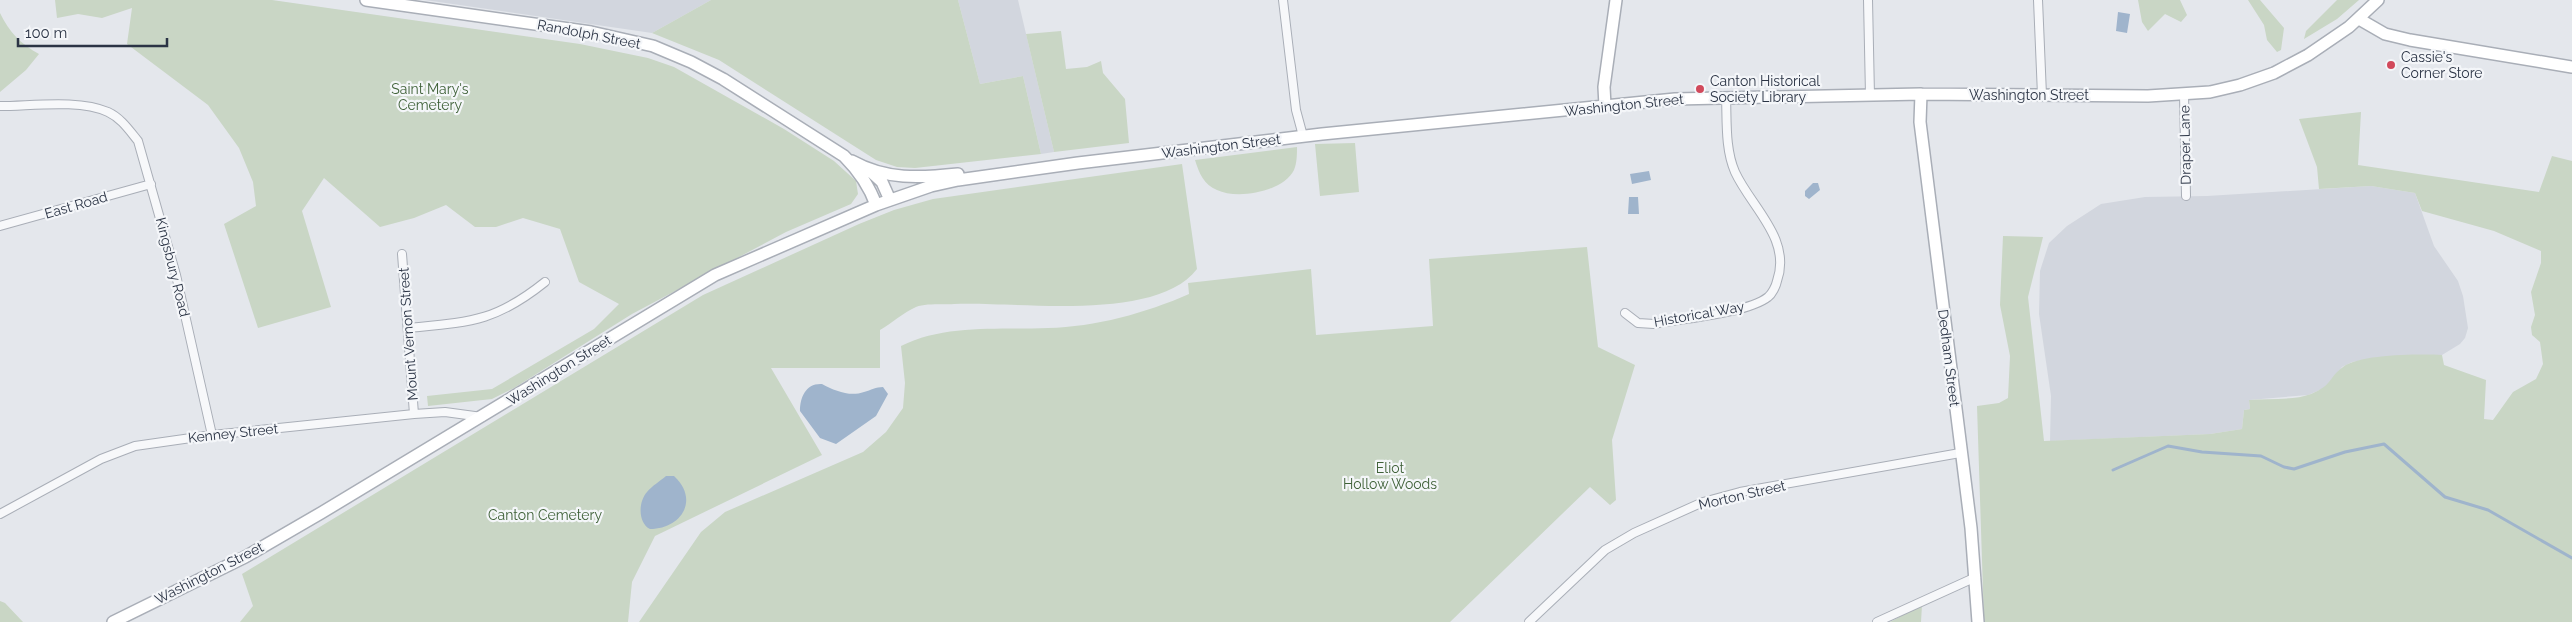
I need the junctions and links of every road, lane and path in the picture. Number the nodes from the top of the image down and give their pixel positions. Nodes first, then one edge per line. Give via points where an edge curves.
1 (366, 0) edge
2 (1283, 0) edge
3 (1616, 0) edge
4 (1868, 0) edge
5 (2038, 0) edge
6 (2378, 0) edge
7 (2359, 19) junction
8 (2572, 67) edge
9 (1922, 94) junction
10 (2184, 94) junction
11 (1870, 95) junction
12 (2042, 95) junction
13 (1726, 97) junction
14 (0, 106) edge
15 (1605, 106) junction
16 (1303, 136) junction
17 (844, 156) junction
18 (864, 167) junction
19 (1027, 171) junction
20 (151, 184) junction
21 (2186, 196) dead end
22 (890, 200) junction
23 (876, 205) junction
24 (0, 226) edge
25 (402, 254) dead end
26 (545, 282) dead end
27 (1625, 313) dead end
28 (408, 328) junction
29 (414, 414) junction
30 (482, 417) junction
31 (212, 435) junction
32 (1960, 453) junction
33 (0, 514) edge
34 (1976, 577) junction
35 (113, 622) edge
36 (1529, 622) edge
37 (1877, 622) edge
38 (1978, 622) edge

1 - 17 main road, Randolph Street via 591,32 652,46 723,79
2 - 16 street via 1296,110
3 - 15 main road via 1604,86
4 - 11 street
5 - 12 street
6 - 7 main road, Washington Street
7 - 8 main road via 2385,34 2410,40
7 - 10 main road, Washington Street via 2328,43 2274,73 2240,86
9 - 11 main road, Washington Street
9 - 12 main road, Washington Street
9 - 32 main road, Dedham Street via 1920,122 1937,271 1952,364
10 - 12 main road, Washington Street
10 - 21 street, Draper Lane
11 - 13 main road, Washington Street
13 - 15 main road, Washington Street
13 - 27 street, Historical Way via 1728,143 1735,172 1782,252 1776,284 1769,297 1749,306 1654,324 1638,323
14 - 20 street, Kingsbury Road via 76,106 109,112 126,125 138,141
15 - 16 main road, Washington Street
16 - 19 main road, Washington Street
17 - 18 main road, Washington Street
17 - 23 main road, Randolph Street via 860,172
18 - 19 main road, Washington Street via 888,175 917,178 1008,168
18 - 22 main road via 882,182
19 - 22 main road, Washington Street via 958,180
20 - 24 street, East Road
20 - 31 street, Kingsbury Road via 176,275
22 - 23 main road, Washington Street
23 - 30 main road, Washington Street via 715,275
25 - 28 street, Mount Vernon Street
26 - 28 street via 526,298 481,319
28 - 29 street, Mount Vernon Street
29 - 30 street, Kenney Street via 445,412
29 - 31 street, Kenney Street
30 - 35 main road, Washington Street via 245,557
31 - 33 street, Kenney Street via 135,446 101,459
32 - 34 main road, Dedham Street
32 - 36 street, Morton Street via 1740,492 1703,502 1634,532 1605,550
34 - 37 street
34 - 38 main road, Dedham Street

